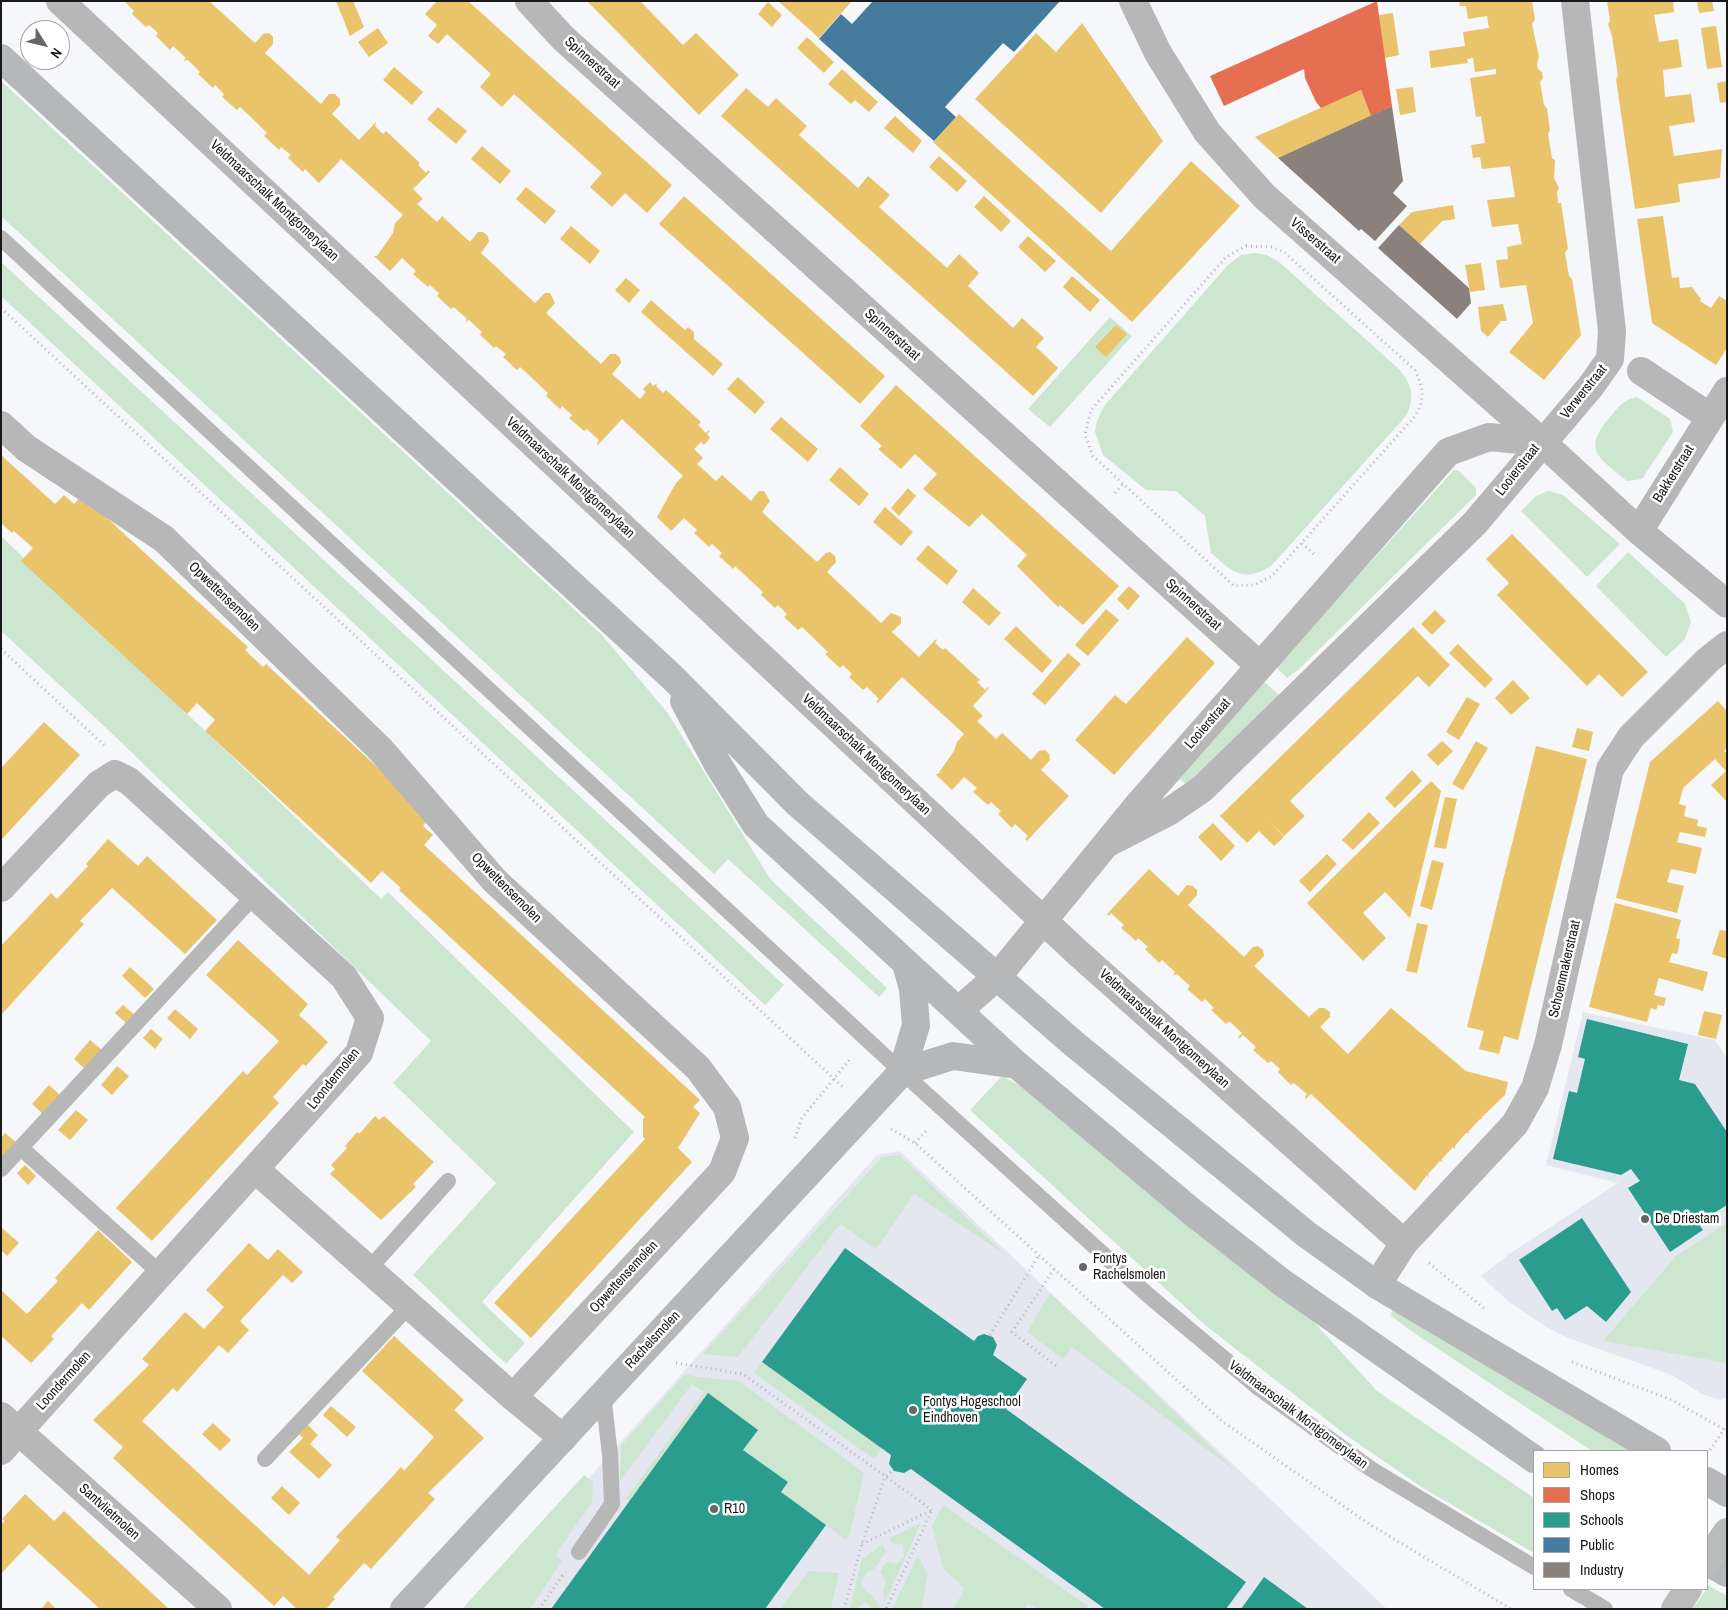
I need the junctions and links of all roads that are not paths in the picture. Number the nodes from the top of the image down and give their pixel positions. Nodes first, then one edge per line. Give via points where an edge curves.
1 (60, 1) edge
2 (529, 1) edge
3 (1132, 1) edge
4 (1575, 1) edge
5 (1, 58) edge
6 (1, 238) edge
7 (1642, 371) dead end
8 (1727, 391) edge
9 (1710, 417) junction
10 (1, 425) edge
11 (1542, 442) junction
12 (1639, 531) junction
13 (1727, 604) edge
14 (1727, 645) edge
15 (1259, 665) junction
16 (672, 677) junction
17 (1110, 842) junction
18 (1, 888) edge
19 (254, 896) junction
20 (1044, 921) junction
21 (906, 963) junction
22 (998, 976) junction
23 (959, 1010) junction
24 (1017, 1065) junction
25 (902, 1072) junction
26 (21, 1148) junction
27 (1, 1169) edge
28 (256, 1170) junction
29 (448, 1181) dead end
30 (1404, 1243) junction
31 (368, 1269) junction
32 (160, 1273) junction
33 (1377, 1285) junction
34 (410, 1305) junction
35 (603, 1394) junction
36 (513, 1397) junction
37 (7, 1433) edge
38 (563, 1438) junction
39 (1655, 1450) edge
40 (1533, 1458) edge
41 (265, 1459) dead end
42 (1708, 1482) edge
43 (1727, 1493) edge
44 (1727, 1532) edge
45 (579, 1552) road end
46 (1708, 1560) edge
47 (1708, 1562) edge
48 (1533, 1566) edge
49 (1727, 1574) edge
50 (1573, 1590) edge
51 (1687, 1590) edge
52 (218, 1609) edge
53 (404, 1609) edge
54 (1605, 1609) edge
55 (1675, 1609) edge

1 - 20 street, Veldmaarschalk Montgomerylaan
2 - 15 street, Spinnerstraat via 563,38
3 - 11 street, Visserstraat via 1158,53 1207,132 1264,196
4 - 11 street, Verwerstraat via 1612,331 1610,359
5 - 16 main road
6 - 25 lane, Veldmaarschalk Montgomerylaan
7 - 9 street
8 - 9 street, Bakkerstraat
9 - 12 street, Bakkerstraat
10 - 36 street, Opwettensemolen via 26,448 164,539 380,749 495,881 698,1068 727,1107 736,1138 722,1172
11 - 12 street
11 - 15 street, Looierstraat via 1489,437 1448,452
11 - 17 street, Looierstraat via 1475,523 1202,790 1170,811
12 - 13 street
14 - 30 street, Schoenmakerstraat via 1631,737 1610,769 1548,1045 1535,1088 1515,1124
15 - 17 street, Looierstraat
16 - 21 main road via 717,763 756,825
16 - 22 main road via 797,803
17 - 20 street, Looierstraat
18 - 19 street, Loondermolen via 99,784 115,774 129,781
19 - 26 lane
19 - 28 street, Loondermolen via 344,976 370,1018 359,1054
20 - 22 street, Looierstraat
20 - 30 street, Veldmaarschalk Montgomerylaan
21 - 23 main road
21 - 25 main road, Rachelsmolen via 914,989 916,1025
22 - 23 street, Looierstraat
22 - 33 main road via 1073,1043 1306,1234
23 - 24 main road
24 - 25 main road via 953,1056
24 - 40 main road via 1280,1281
25 - 35 main road, Rachelsmolen
25 - 48 lane, Veldmaarschalk Montgomerylaan via 1141,1289 1259,1388 1370,1470
26 - 27 lane
26 - 32 lane
28 - 31 street
28 - 32 street, Loondermolen
29 - 31 lane
30 - 33 street, Schoenmakerstraat
31 - 34 street
32 - 37 street, Loondermolen
33 - 39 main road
34 - 36 street
34 - 41 lane
35 - 38 main road, Rachelsmolen
35 - 45 lane via 612,1504
36 - 38 street
37 - 52 street, Santvlietmolen
38 - 53 main road, Rachelsmolen
42 - 43 main road
44 - 46 main road
47 - 49 main road
50 - 54 lane
51 - 55 main road

